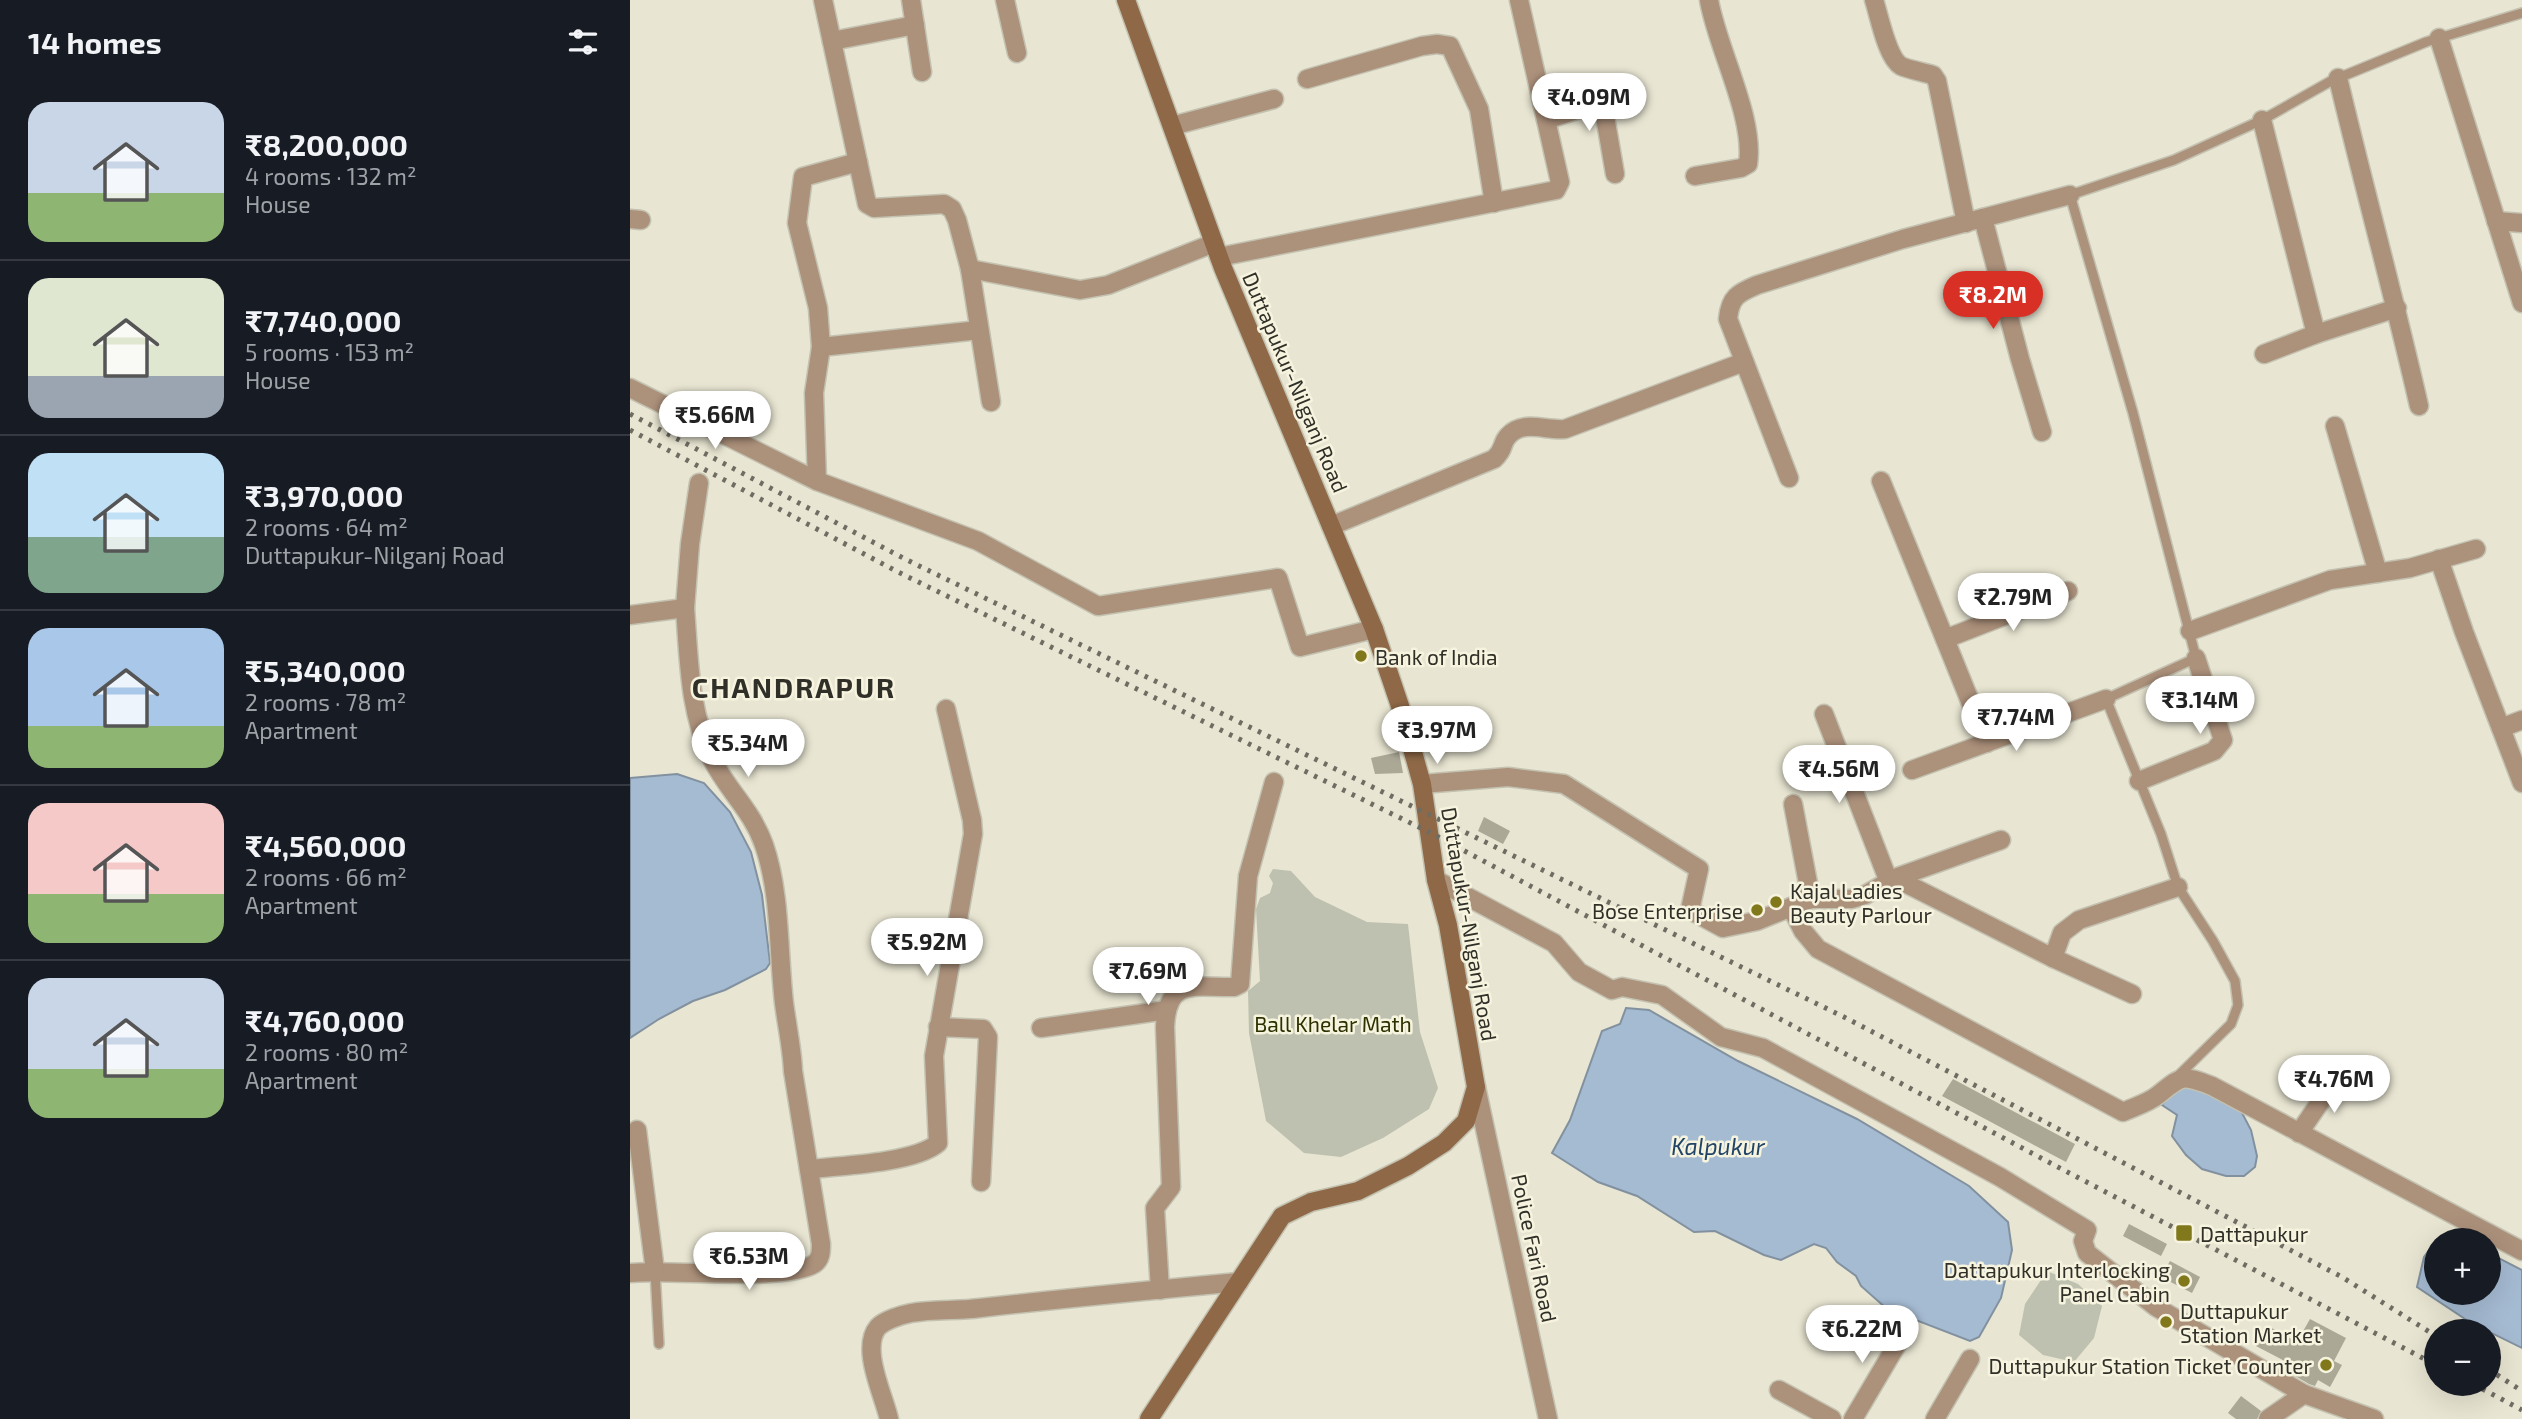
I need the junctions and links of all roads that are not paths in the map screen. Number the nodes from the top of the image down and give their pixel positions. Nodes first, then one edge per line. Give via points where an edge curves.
1 (823, 0) edge
2 (911, 0) edge
3 (1004, 0) edge
4 (1126, 0) edge
5 (1519, 0) edge
6 (1709, 0) edge
7 (1874, 0) edge
8 (2522, 13) edge
9 (915, 25) junction
10 (2439, 37) junction
11 (832, 41) junction
12 (1017, 53) dead end
13 (922, 72) dead end
14 (2338, 78) junction
15 (1307, 79) dead end
16 (1274, 99) dead end
17 (1546, 120) junction
18 (2262, 120) junction
19 (1172, 126) junction
20 (858, 162) junction
21 (1615, 174) dead end
22 (1695, 176) dead end
23 (2070, 195) junction
24 (1494, 204) junction
25 (1974, 220) junction
26 (2496, 221) junction
27 (2522, 223) edge
28 (1217, 250) junction
29 (970, 269) junction
30 (2522, 303) edge
31 (2397, 308) junction
32 (979, 330) junction
33 (2316, 334) junction
34 (821, 346) junction
35 (2264, 354) dead end
36 (1744, 362) junction
37 (630, 388) edge
38 (991, 402) dead end
39 (2419, 406) dead end
40 (2335, 426) dead end
41 (2042, 432) dead end
42 (1788, 478) dead end
43 (817, 481) junction
44 (1881, 481) dead end
45 (699, 483) dead end
46 (1331, 526) junction
47 (2476, 549) dead end
48 (2440, 559) junction
49 (2378, 573) junction
50 (2068, 591) dead end
51 (685, 608) junction
52 (630, 615) edge
53 (1374, 629) junction
54 (2190, 631) junction
55 (1945, 639) junction
56 (2196, 659) junction
57 (2106, 699) junction
58 (946, 709) dead end
59 (1825, 713) dead end
60 (2522, 720) edge
61 (2501, 728) junction
62 (1987, 743) junction
63 (1912, 770) dead end
64 (2139, 781) junction
65 (1274, 782) dead end
66 (1422, 783) junction
67 (2522, 783) edge
68 (1793, 804) dead end
69 (2001, 840) dead end
70 (1436, 880) junction
71 (1892, 880) junction
72 (2178, 887) junction
73 (1811, 899) junction
74 (1790, 907) junction
75 (2053, 958) junction
76 (2132, 994) dead end
77 (1167, 1010) junction
78 (938, 1027) junction
79 (1041, 1028) dead end
80 (2338, 1076) dead end
81 (2173, 1081) junction
82 (1476, 1087) junction
83 (637, 1130) dead end
84 (2299, 1133) junction
85 (809, 1169) junction
86 (981, 1182) dead end
87 (2522, 1251) edge
88 (655, 1270) junction
89 (630, 1273) edge
90 (1239, 1282) junction
91 (1160, 1290) junction
92 (1905, 1331) dead end
93 (659, 1344) dead end
94 (1970, 1359) dead end
95 (1779, 1390) dead end
96 (2304, 1394) junction
97 (2323, 1401) junction
98 (889, 1419) edge
99 (1149, 1419) edge
100 (1548, 1419) edge
101 (1832, 1419) edge
102 (1853, 1419) edge
103 (1935, 1419) edge
104 (2268, 1419) edge
105 (2343, 1419) edge
106 (2374, 1419) edge

1 - 11 street
2 - 9 street
3 - 12 street
4 - 19 main road, Duttapukur-Nilganj Road
5 - 17 street
6 - 22 street via 1750,154 1748,164 1741,168
7 - 25 street via 1894,59 1933,75 1937,81
8 - 10 lane
9 - 11 street
9 - 13 street
10 - 14 lane
10 - 26 street
11 - 20 street
14 - 18 lane
14 - 31 street
15 - 24 street via 1422,46 1450,47 1479,109
16 - 19 street
17 - 21 street via 1603,105
17 - 24 street via 1560,182 1556,190
18 - 23 lane via 2174,160
18 - 33 street
19 - 28 main road, Duttapukur-Nilganj Road
20 - 29 street via 867,204 874,208 944,204 952,209
20 - 34 street via 800,181 797,223 818,308
23 - 25 street
23 - 54 lane
24 - 28 street
25 - 36 street via 1740,293 1729,304 1728,319
25 - 41 street
26 - 27 street
26 - 30 street
28 - 29 street via 1080,290
28 - 46 main road, Duttapukur-Nilganj Road
29 - 32 street
31 - 33 street
31 - 39 street
32 - 34 street
32 - 38 street
33 - 35 street
34 - 43 street via 814,393
36 - 42 street
36 - 46 street via 1565,429 1527,425 1514,430 1494,459
37 - 43 street
40 - 49 street
43 - 53 street via 978,541 1098,606 1278,578 1300,647
44 - 55 street
45 - 51 street
46 - 53 main road, Duttapukur-Nilganj Road
47 - 48 street
48 - 49 street
48 - 61 street
49 - 54 street via 2330,580
50 - 55 street
51 - 52 street
51 - 85 street via 693,707 712,759 755,820 765,847
53 - 66 main road, Duttapukur-Nilganj Road
54 - 56 lane
55 - 62 street
56 - 57 lane
56 - 64 street via 2223,740 2214,751
57 - 62 street
57 - 64 lane
58 - 78 street via 973,834
59 - 71 street
60 - 61 street
61 - 67 street
62 - 63 street
64 - 72 lane
65 - 77 street via 1248,876 1240,984 1177,990
66 - 70 main road, Duttapukur-Nilganj Road
66 - 74 street via 1508,777 1564,784 1699,869 1690,910 1723,928
68 - 73 street
69 - 71 street
70 - 82 main road, Duttapukur-Nilganj Road
70 - 96 street via 1554,943 1578,972 1612,990 1622,987 1662,995 1721,1037 1763,1048 2000,1177 2087,1230 2083,1241 2087,1254 2156,1307
71 - 73 street via 1853,899
71 - 75 street
72 - 75 street via 2079,920 2062,933
72 - 81 lane via 2229,969 2238,1005 2231,1024
73 - 74 street
74 - 81 street via 1818,949 2123,1112 2156,1097
75 - 76 street
77 - 79 street
77 - 91 street via 1171,1187 1155,1208
78 - 85 street via 934,1056 938,1143 926,1151 882,1161
78 - 86 street via 983,1029 988,1037
80 - 84 street
81 - 84 street via 2191,1078 2212,1086
82 - 90 main road, Duttapukur-Nilganj Road via 1466,1121 1444,1143 1358,1191 1311,1202 1282,1216
82 - 100 street, Police Fari Road
83 - 88 street
84 - 87 street
85 - 88 street via 821,1244 816,1263 762,1273
88 - 89 street
88 - 93 lane
90 - 91 street
90 - 99 main road, Duttapukur-Nilganj Road
91 - 98 street via 912,1313 892,1319 878,1326 872,1337 872,1362
92 - 102 street
94 - 103 street
95 - 101 street
96 - 97 street
96 - 104 street
97 - 105 street
97 - 106 street

